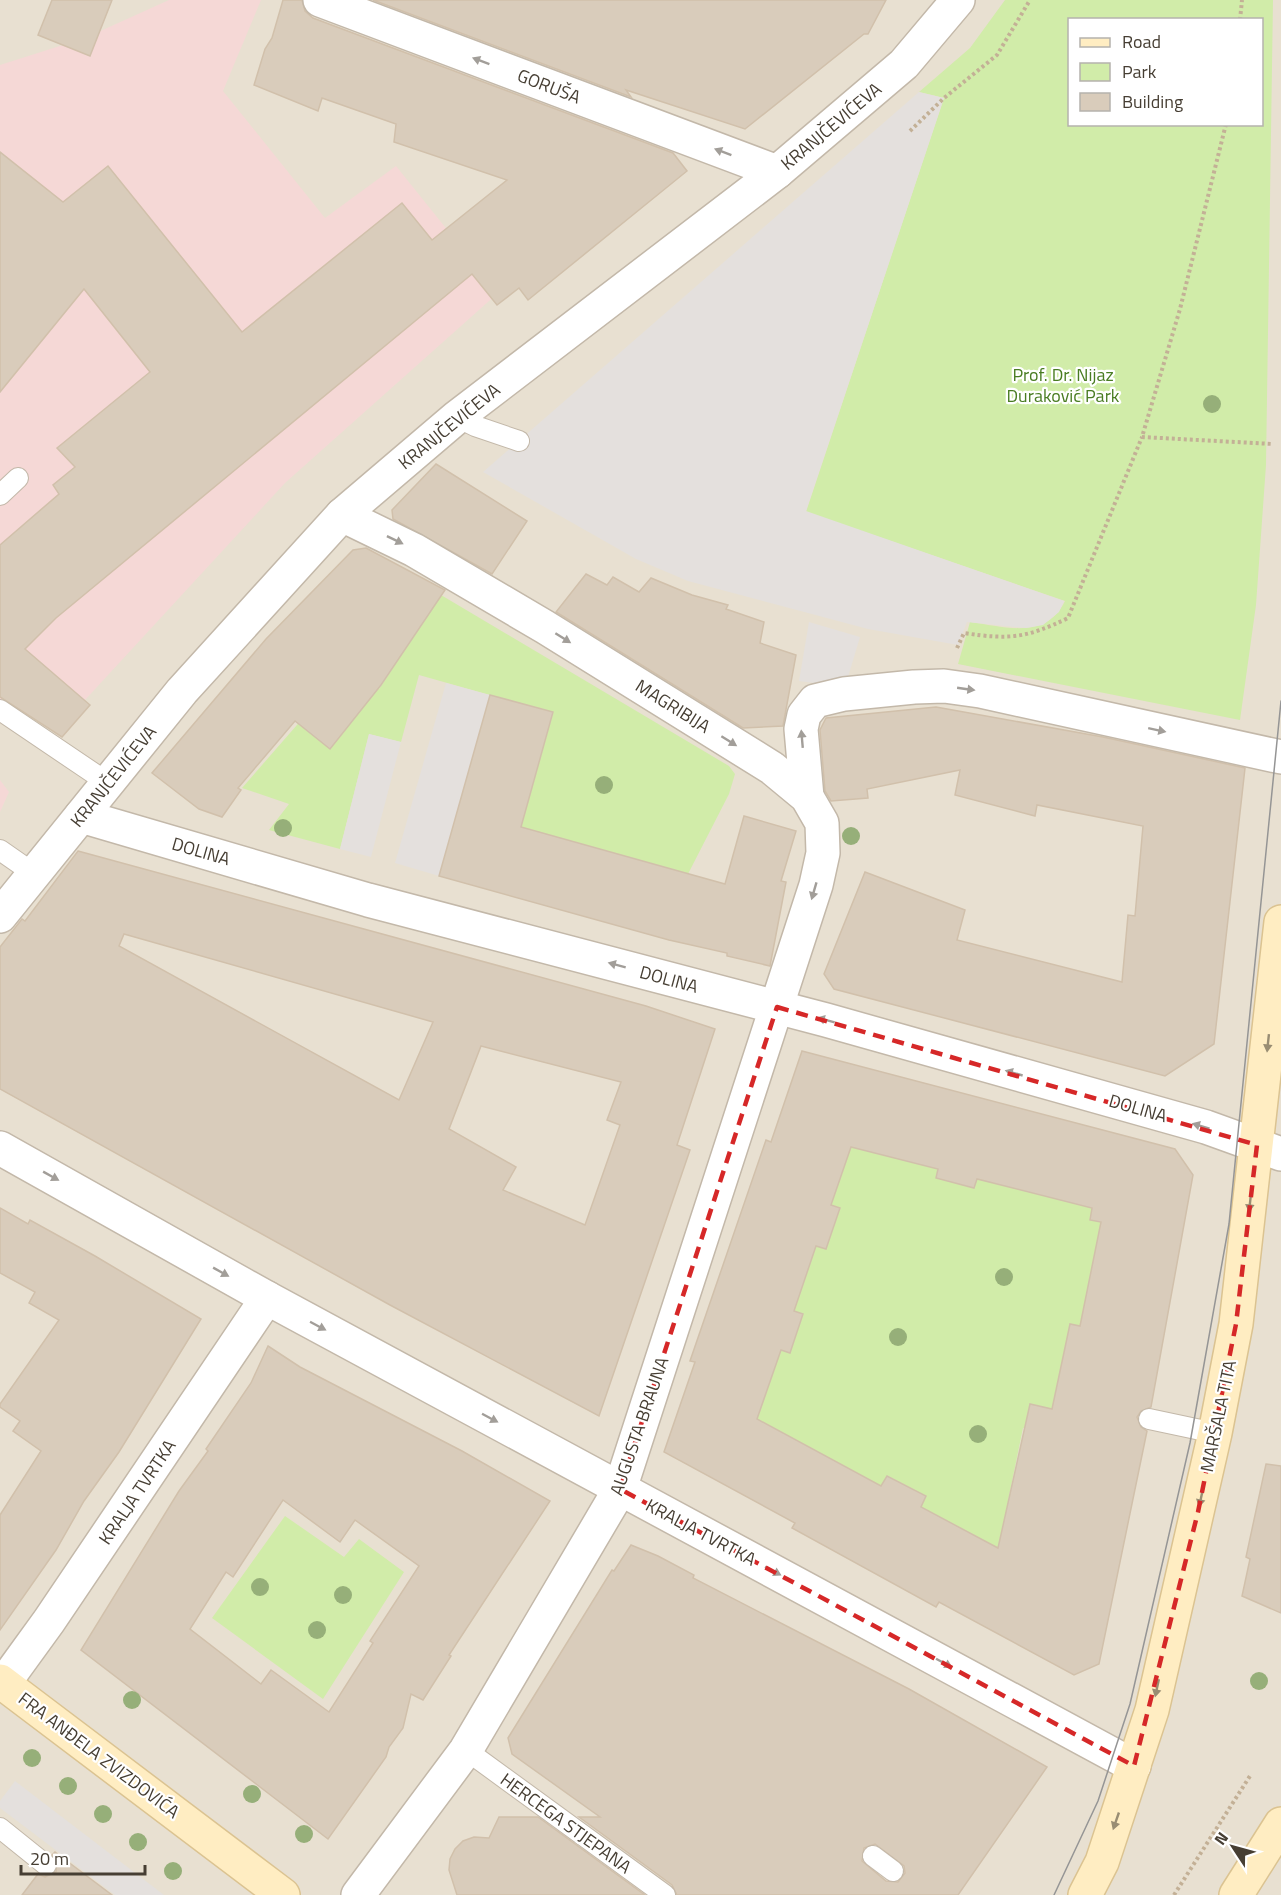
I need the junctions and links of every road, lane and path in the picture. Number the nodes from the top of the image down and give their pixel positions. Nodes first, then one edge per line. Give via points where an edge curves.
1 (320, 0) edge
2 (958, 0) edge
3 (1030, 0) edge
4 (1242, 0) edge
5 (1240, 18) edge
6 (1226, 126) edge
7 (910, 131) dead end
8 (777, 172) junction
9 (457, 417) junction
10 (1142, 437) junction
11 (519, 441) dead end
12 (1273, 444) dead end
13 (18, 478) dead end
14 (0, 495) edge
15 (342, 515) junction
16 (955, 651) dead end
17 (0, 710) edge
18 (1281, 757) edge
19 (108, 783) junction
20 (807, 797) junction
21 (81, 816) junction
22 (0, 850) edge
23 (33, 873) junction
24 (0, 916) edge
25 (1281, 922) edge
26 (777, 1007) junction
27 (0, 1148) edge
28 (1269, 1149) edge
29 (267, 1298) junction
30 (1149, 1419) dead end
31 (1215, 1432) junction
32 (620, 1489) junction
33 (1, 1684) edge
34 (466, 1750) junction
35 (1134, 1766) junction
36 (1250, 1776) dead end
37 (1281, 1824) edge
38 (0, 1828) edge
39 (873, 1856) dead end
40 (46, 1865) dead end
41 (893, 1871) dead end
42 (283, 1895) edge
43 (358, 1895) edge
44 (665, 1895) edge
45 (1085, 1895) edge
46 (1174, 1895) edge
47 (1236, 1895) edge

8 -> 1 street, GORUŠA
2 - 8 street, KRANJČEVIĆEVA via 904,64
3 - 7 path via 997,55
4 - 5 path
6 - 10 path via 1180,309
8 - 9 street, KRANJČEVIĆEVA
9 - 11 lane
9 - 15 street, KRANJČEVIĆEVA
10 - 12 path
10 - 16 path via 1068,618 1036,634 994,638 964,633
13 - 14 lane
15 - 19 street, KRANJČEVIĆEVA via 182,691
15 -> 20 street, MAGRIBIJA via 414,550 545,627 772,768
17 - 19 lane
20 -> 18 street via 801,729 808,707 815,701 844,694 914,687 980,691
19 - 21 street, KRANJČEVIĆEVA
20 -> 26 street, MAGRIBIJA via 822,823 823,853
21 - 23 street, KRANJČEVIĆEVA
26 -> 21 street, DOLINA via 368,900
22 - 23 lane
23 - 24 street, KRANJČEVIĆEVA
25 -> 28 main road, MARŠALA TITA
28 -> 26 street, DOLINA via 1194,1124
26 - 32 street, AUGUSTA BRAUNA
27 -> 29 street, KRALJA TVRTKA
28 -> 31 main road, MARŠALA TITA
29 -> 32 street, KRALJA TVRTKA
29 - 33 street, KRALJA TVRTKA via 49,1621
30 - 31 lane
31 -> 35 main road, MARŠALA TITA via 1152,1710
32 - 34 street, AUGUSTA BRAUNA
32 -> 35 street, KRALJA TVRTKA
33 - 42 main road, FRA ANĐELA ZVIZDOVIĆA
34 - 43 street, AUGUSTA BRAUNA
34 - 44 lane, HERCEGA STJEPANA
35 -> 45 main road, MARŠALA TITA via 1102,1862
36 - 46 path
37 - 47 main road
38 - 40 lane
39 - 41 lane

